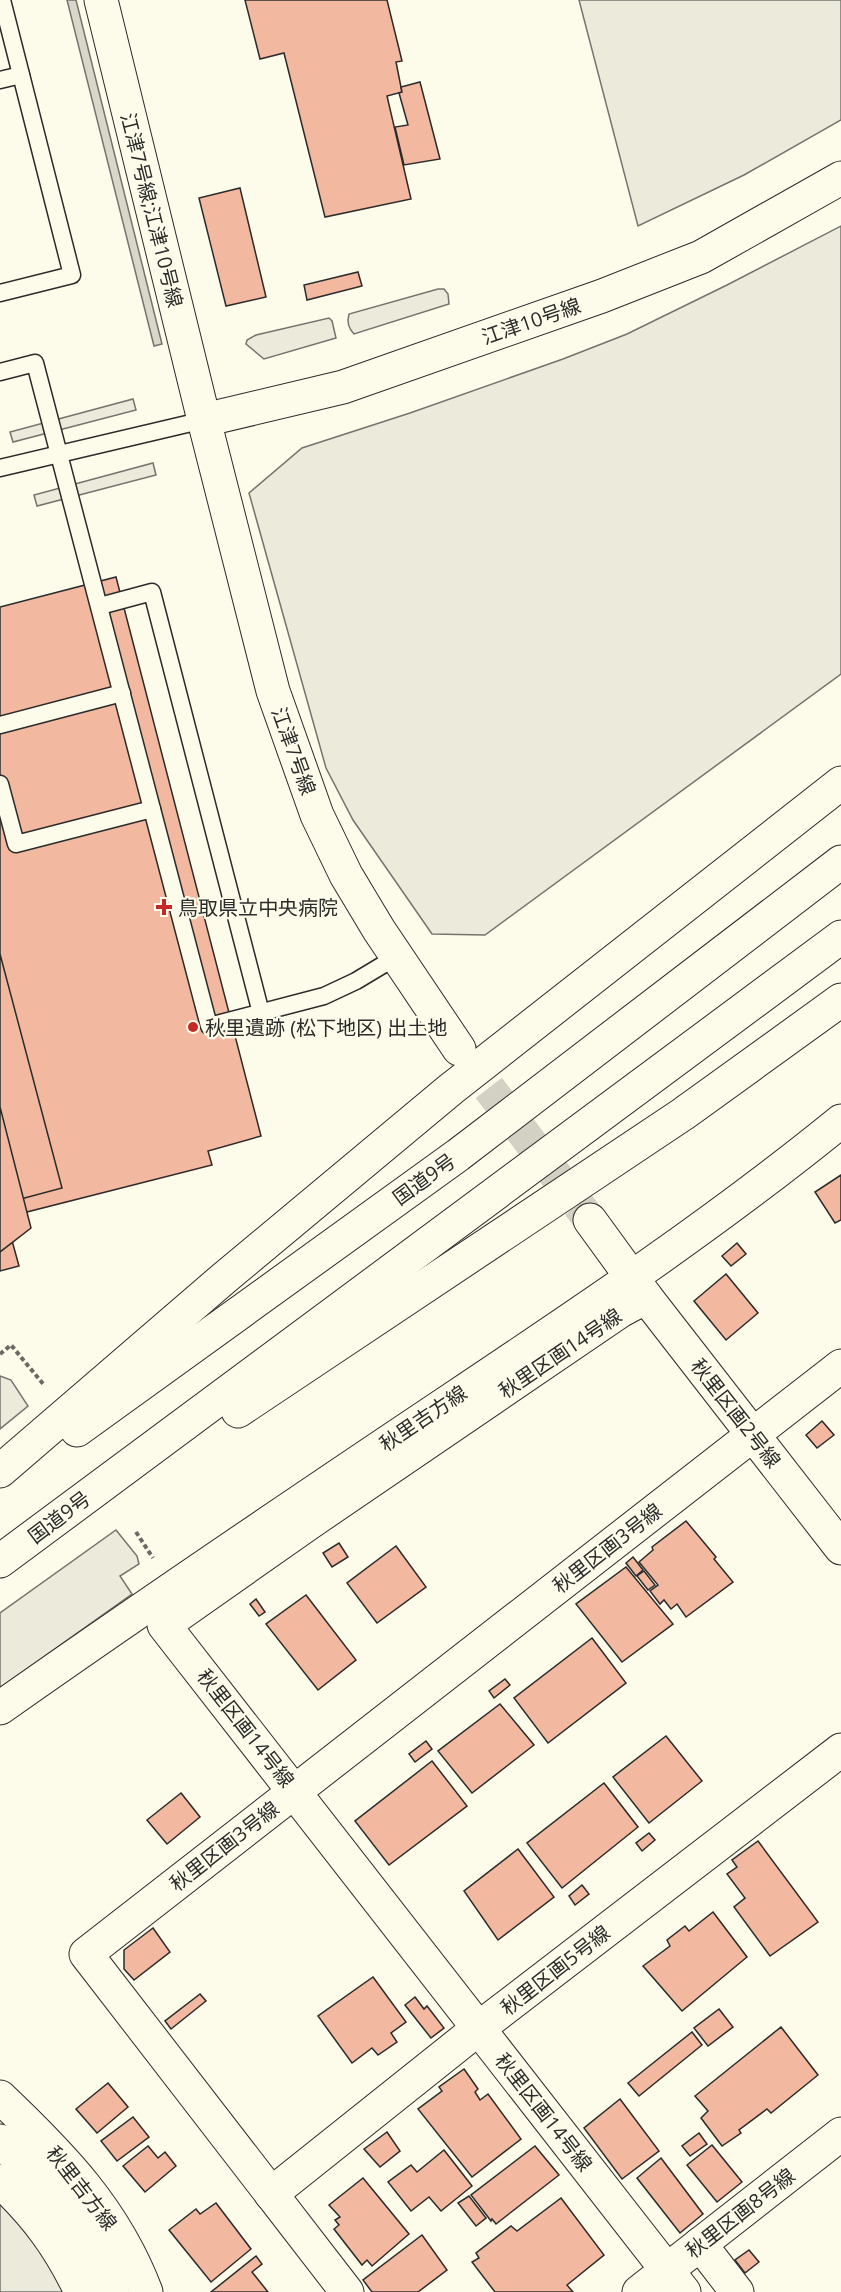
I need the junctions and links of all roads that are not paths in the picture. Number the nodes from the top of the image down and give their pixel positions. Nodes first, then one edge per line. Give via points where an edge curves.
1 (2, 0) edge
2 (100, 0) edge
3 (21, 75) junction
4 (0, 80) edge
5 (841, 178) edge
6 (0, 293) edge
7 (0, 372) edge
8 (204, 420) junction
9 (60, 454) junction
10 (0, 468) edge
11 (100, 606) junction
12 (122, 693) junction
13 (0, 725) edge
14 (841, 783) edge
15 (0, 784) edge
16 (152, 809) junction
17 (841, 862) edge
18 (841, 937) edge
19 (396, 957) junction
20 (841, 1000) edge
21 (261, 1013) junction
22 (459, 1049) tunnel mouth
23 (841, 1121) edge
24 (590, 1220) tunnel mouth
25 (640, 1288) junction
26 (841, 1366) edge
27 (753, 1435) junction
28 (0, 1471) edge
29 (0, 1486) edge
30 (841, 1548) edge
31 (0, 1561) edge
32 (0, 1569) edge
33 (0, 1708) edge
34 (841, 1750) edge
35 (295, 1791) junction
36 (479, 2028) junction
37 (0, 2097) edge
38 (841, 2134) edge
39 (0, 2141) edge
40 (0, 2181) edge
41 (271, 2194) junction
42 (700, 2244) junction
43 (675, 2281) edge
44 (81, 2292) edge
45 (112, 2292) edge
46 (146, 2292) edge
47 (347, 2292) edge
48 (639, 2292) edge
49 (737, 2292) edge

1 - 3 lane
2 - 8 main road, 江津7号線;江津10号線
3 - 4 lane
3 - 6 lane via 72,275
5 - 8 main road, 江津10号線 via 701,257 602,296 343,387
7 - 9 lane via 35,363
8 - 9 lane
8 - 19 main road, 江津7号線 via 260,647 294,754 317,815 346,874
9 - 10 lane
9 - 11 lane
11 - 12 lane
11 - 21 lane via 152,592
12 - 13 lane
12 - 16 lane
14 - 28 main road via 451,1089
15 - 16 lane via 16,844
16 - 21 lane via 209,1026
17 - 29 main road, 国道9号 via 458,1155
18 - 31 main road, 国道9号
19 - 21 lane via 341,989
19 - 22 main road, 江津7号線
20 - 32 main road via 683,1114
23 - 25 main road, 秋里吉方線 via 755,1188
24 - 25 main road
25 - 27 main road, 秋里区画2号線
25 - 33 main road, 秋里吉方線 via 136,1612
25 - 35 main road, 秋里区画14号線 via 620,1311 164,1625
26 - 27 main road, 秋里区画3号線
27 - 30 main road, 秋里区画2号線
27 - 35 main road, 秋里区画3号線
34 - 36 main road, 秋里区画5号線
35 - 36 main road, 秋里区画14号線
35 - 41 main road, 秋里区画3号線 via 86,1953
36 - 41 main road, 秋里区画5号線
36 - 43 main road, 秋里区画14号線
37 - 46 main road, 秋里吉方線 via 55,2150 106,2212
38 - 42 main road, 秋里区画8号線
39 - 45 main road via 51,2192 75,2224
40 - 44 main road via 48,2233
41 - 47 main road, 秋里区画3号線
42 - 43 main road, 秋里区画8号線
42 - 49 main road
43 - 48 main road, 秋里区画8号線

